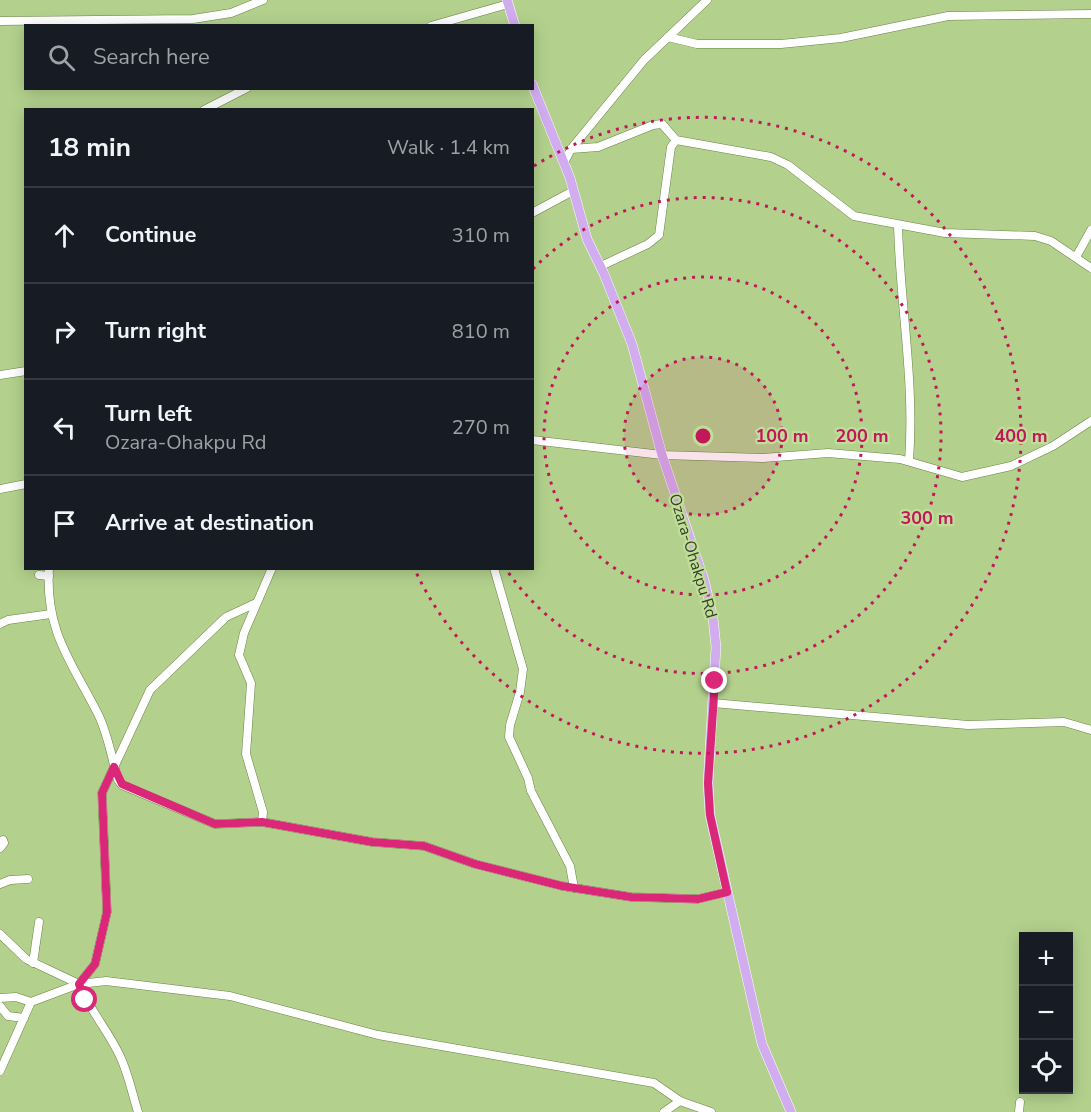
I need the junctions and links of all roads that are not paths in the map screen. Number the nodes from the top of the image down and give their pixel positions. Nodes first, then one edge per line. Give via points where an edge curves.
1 (263, 0) edge
2 (707, 0) edge
3 (508, 2) edge
4 (1091, 14) edge
5 (0, 21) edge
6 (437, 24) edge
7 (514, 24) edge
8 (668, 37) junction
9 (534, 89) edge
10 (243, 90) edge
11 (208, 108) edge
12 (676, 140) junction
13 (571, 149) junction
14 (564, 163) junction
15 (573, 191) junction
16 (534, 212) edge
17 (898, 225) junction
18 (1091, 230) edge
19 (1076, 257) junction
20 (601, 266) junction
21 (1091, 268) edge
22 (24, 371) edge
23 (0, 375) edge
24 (1091, 421) edge
25 (534, 440) edge
26 (662, 455) junction
27 (909, 462) junction
28 (24, 484) edge
29 (0, 489) edge
30 (271, 570) edge
31 (495, 570) edge
32 (49, 572) edge
33 (39, 575) dead end
34 (256, 603) junction
35 (51, 614) junction
36 (0, 624) edge
37 (713, 703) junction
38 (1091, 730) edge
39 (114, 767) junction
40 (262, 822) junction
41 (3, 840) dead end
42 (0, 848) edge
43 (28, 879) dead end
44 (0, 884) edge
45 (574, 888) junction
46 (727, 892) junction
47 (39, 922) dead end
48 (0, 934) edge
49 (4, 942) edge
50 (33, 963) junction
51 (79, 984) junction
52 (0, 998) edge
53 (31, 1002) junction
54 (0, 1006) edge
55 (24, 1018) junction
56 (0, 1071) edge
57 (680, 1101) junction
58 (1020, 1102) dead end
59 (138, 1112) edge
60 (664, 1112) edge
61 (711, 1112) edge
62 (791, 1112) edge
63 (1019, 1112) edge

1 - 5 street via 231,13 193,19
2 - 8 street
3 - 6 street
3 - 7 main road
4 - 8 street via 948,16 841,38 781,44 697,44
8 - 13 street via 644,60
9 - 14 main road, Ozara-Ohakpu Rd
10 - 11 street
12 - 13 street via 662,124 598,147
12 - 17 street via 771,157 788,165 855,216
12 - 20 street via 671,147 659,235
13 - 14 street
14 - 15 main road, Ozara-Ohakpu Rd
15 - 16 street
15 - 20 main road, Ozara-Ohakpu Rd via 587,239
17 - 19 street via 964,235 1035,236
17 - 27 street via 912,403
18 - 19 street
19 - 21 street
20 - 26 main road, Ozara-Ohakpu Rd via 632,344
22 - 23 street
24 - 27 street via 1053,446 1011,466 962,477
25 - 26 street
26 - 27 street via 763,458 828,453
26 - 37 main road, Ozara-Ohakpu Rd via 713,618
28 - 29 street
30 - 34 street
31 - 45 street via 523,669 509,737 531,791 570,866
32 - 33 street
32 - 35 street
34 - 39 street via 226,617 150,690
34 - 40 street via 239,655 251,683 246,754
35 - 36 street
35 - 39 street via 58,639 99,715
37 - 38 street via 968,725 1065,722
37 - 46 main road, Ozara-Ohakpu Rd via 710,815
39 - 40 street via 122,784 215,824
39 - 51 street via 102,793 107,912 95,964
40 - 45 street via 372,842 424,846 475,864
41 - 42 street
43 - 44 street
45 - 46 street via 631,897 698,899
46 - 62 main road, Ozara-Ohakpu Rd via 762,1044
47 - 50 street
48 - 49 street
49 - 50 street
50 - 51 street
51 - 53 street
51 - 57 street via 106,981 230,996 378,1035 654,1083
51 - 59 street via 120,1055
52 - 53 street via 16,997
53 - 55 street
54 - 55 street via 8,1016
55 - 56 street
57 - 60 street
57 - 61 street
58 - 63 street

